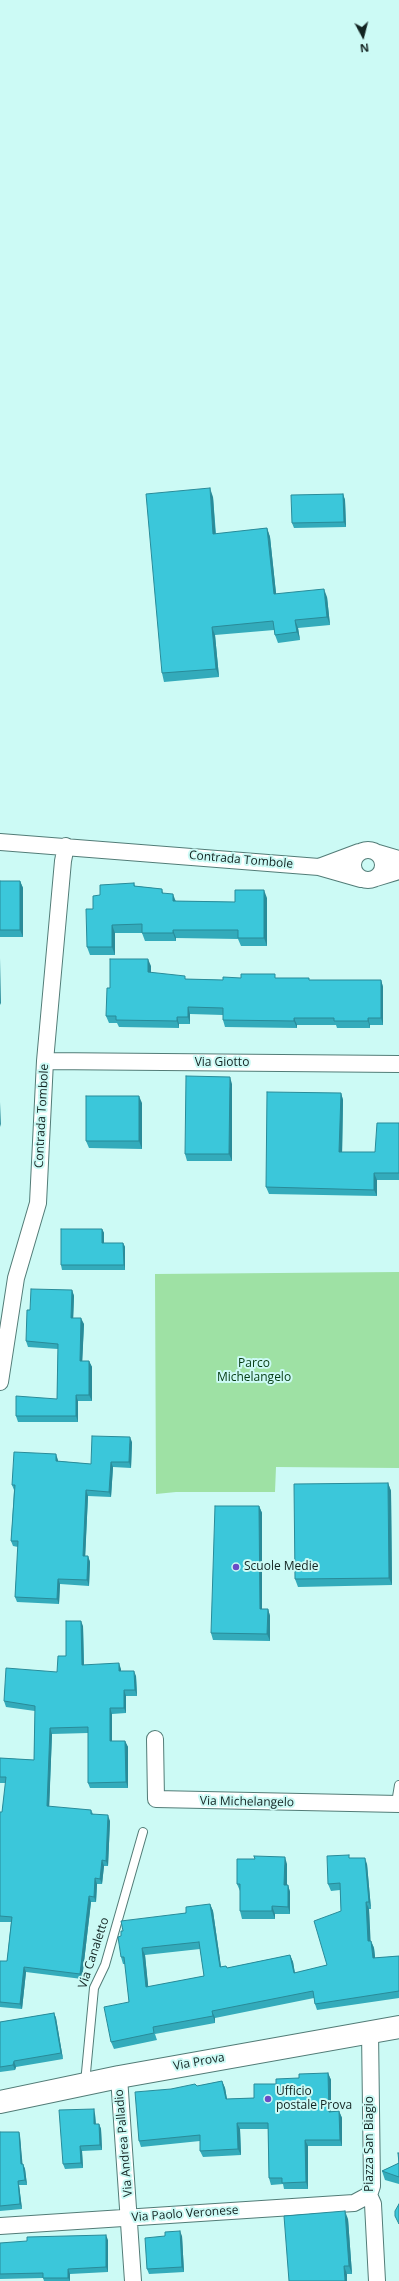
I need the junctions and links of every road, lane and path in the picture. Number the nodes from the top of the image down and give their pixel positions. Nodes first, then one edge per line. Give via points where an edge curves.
1 (0, 842) edge
2 (66, 846) junction
3 (359, 852) junction
4 (378, 853) junction
5 (399, 859) edge
6 (319, 867) junction
7 (399, 871) edge
8 (369, 879) junction
9 (45, 1061) junction
10 (399, 1064) edge
11 (0, 1382) edge
12 (156, 1738) dead end
13 (399, 1785) edge
14 (397, 1804) edge
15 (143, 1832) dead end
16 (399, 2026) edge
17 (370, 2030) junction
18 (119, 2077) junction
19 (85, 2084) junction
20 (0, 2102) edge
21 (369, 2196) junction
22 (130, 2218) junction
23 (0, 2226) edge
24 (133, 2281) edge
25 (377, 2281) edge

1 - 2 street, Contrada Tombole
2 - 6 street, Contrada Tombole
2 - 9 street, Contrada Tombole
3 - 4 street via 369,849
3 - 6 street, Contrada Tombole
3 - 8 street via 353,859 352,869 354,873
4 - 5 street
4 - 8 street via 383,866
6 - 8 street, Contrada Tombole
7 - 8 street
9 - 10 street, Via Giotto
9 - 11 street, Contrada Tombole via 38,1203 16,1278
12 - 14 street, Via Michelangelo via 156,1799
13 - 14 lane
15 - 19 lane, Via Canaletto via 105,1965 94,1988
16 - 17 main road, Via Prova
17 - 18 main road, Via Prova
17 - 21 street, Piazza San Biagio via 372,2186
18 - 19 main road, Via Prova
18 - 22 street, Via Andrea Palladio
19 - 20 main road, Via Prova
21 - 22 street, Via Paolo Veronese via 354,2203
21 - 25 street, Piazza San Biagio via 373,2204
22 - 23 street, Via Paolo Veronese
22 - 24 street, Via Andrea Palladio

